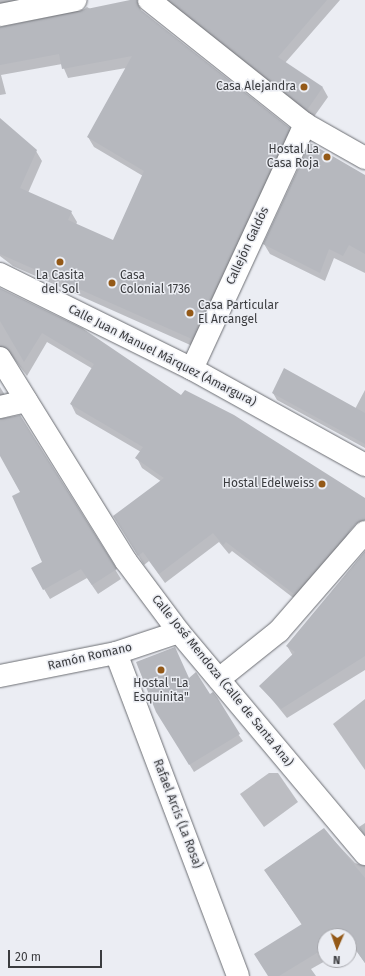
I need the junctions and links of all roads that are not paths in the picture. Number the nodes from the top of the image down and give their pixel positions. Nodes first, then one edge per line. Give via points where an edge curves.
1 (76, 0) edge
2 (149, 0) edge
3 (0, 15) edge
4 (305, 124) junction
5 (365, 158) edge
6 (0, 274) edge
7 (0, 358) edge
8 (192, 369) junction
9 (26, 401) junction
10 (0, 407) edge
11 (365, 465) edge
12 (365, 532) edge
13 (179, 632) junction
14 (116, 653) junction
15 (0, 676) edge
16 (219, 679) junction
17 (365, 854) edge
18 (238, 976) edge

1 - 3 street
2 - 4 street
4 - 5 street
4 - 8 street, Callejón Galdós
6 - 8 street, Calle Juan Manuel Márquez (Amargura)
7 - 9 street, Calle José Mendoza (Calle de Santa Ana)
8 - 11 street, Calle Juan Manuel Márquez (Amargura)
9 - 10 street
9 - 13 street, Calle José Mendoza (Calle de Santa Ana) via 126,561
12 - 16 street via 279,631
13 - 14 street, Ramón Romano
13 - 16 street, Calle José Mendoza (Calle de Santa Ana)
14 - 15 street, Ramón Romano
14 - 18 street, Rafael Arcis (La Rosa)
16 - 17 street, Calle José Mendoza (Calle de Santa Ana)

